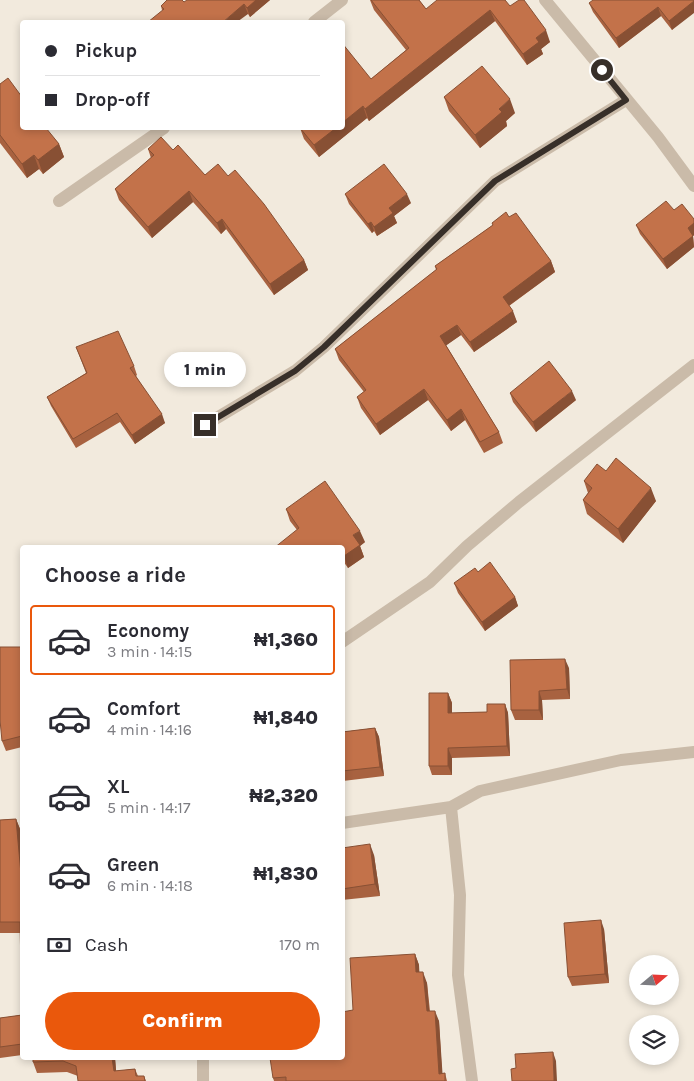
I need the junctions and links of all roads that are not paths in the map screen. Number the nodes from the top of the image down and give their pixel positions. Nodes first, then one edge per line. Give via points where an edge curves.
1 (342, 0) edge
2 (545, 0) edge
3 (317, 20) edge
4 (626, 100) junction
5 (161, 130) edge
6 (694, 186) edge
7 (59, 201) dead end
8 (694, 365) edge
9 (205, 425) dead end
10 (345, 640) edge
11 (694, 752) edge
12 (451, 807) junction
13 (345, 823) edge
14 (202, 1060) edge
15 (203, 1081) edge
16 (472, 1081) edge

1 - 3 street
2 - 4 street
4 - 6 street
4 - 9 street via 495,181 324,347 295,371
5 - 7 street
8 - 10 street via 519,502 430,582
11 - 12 street via 621,760 480,791
12 - 13 street
12 - 16 street via 460,895 458,975
14 - 15 street

